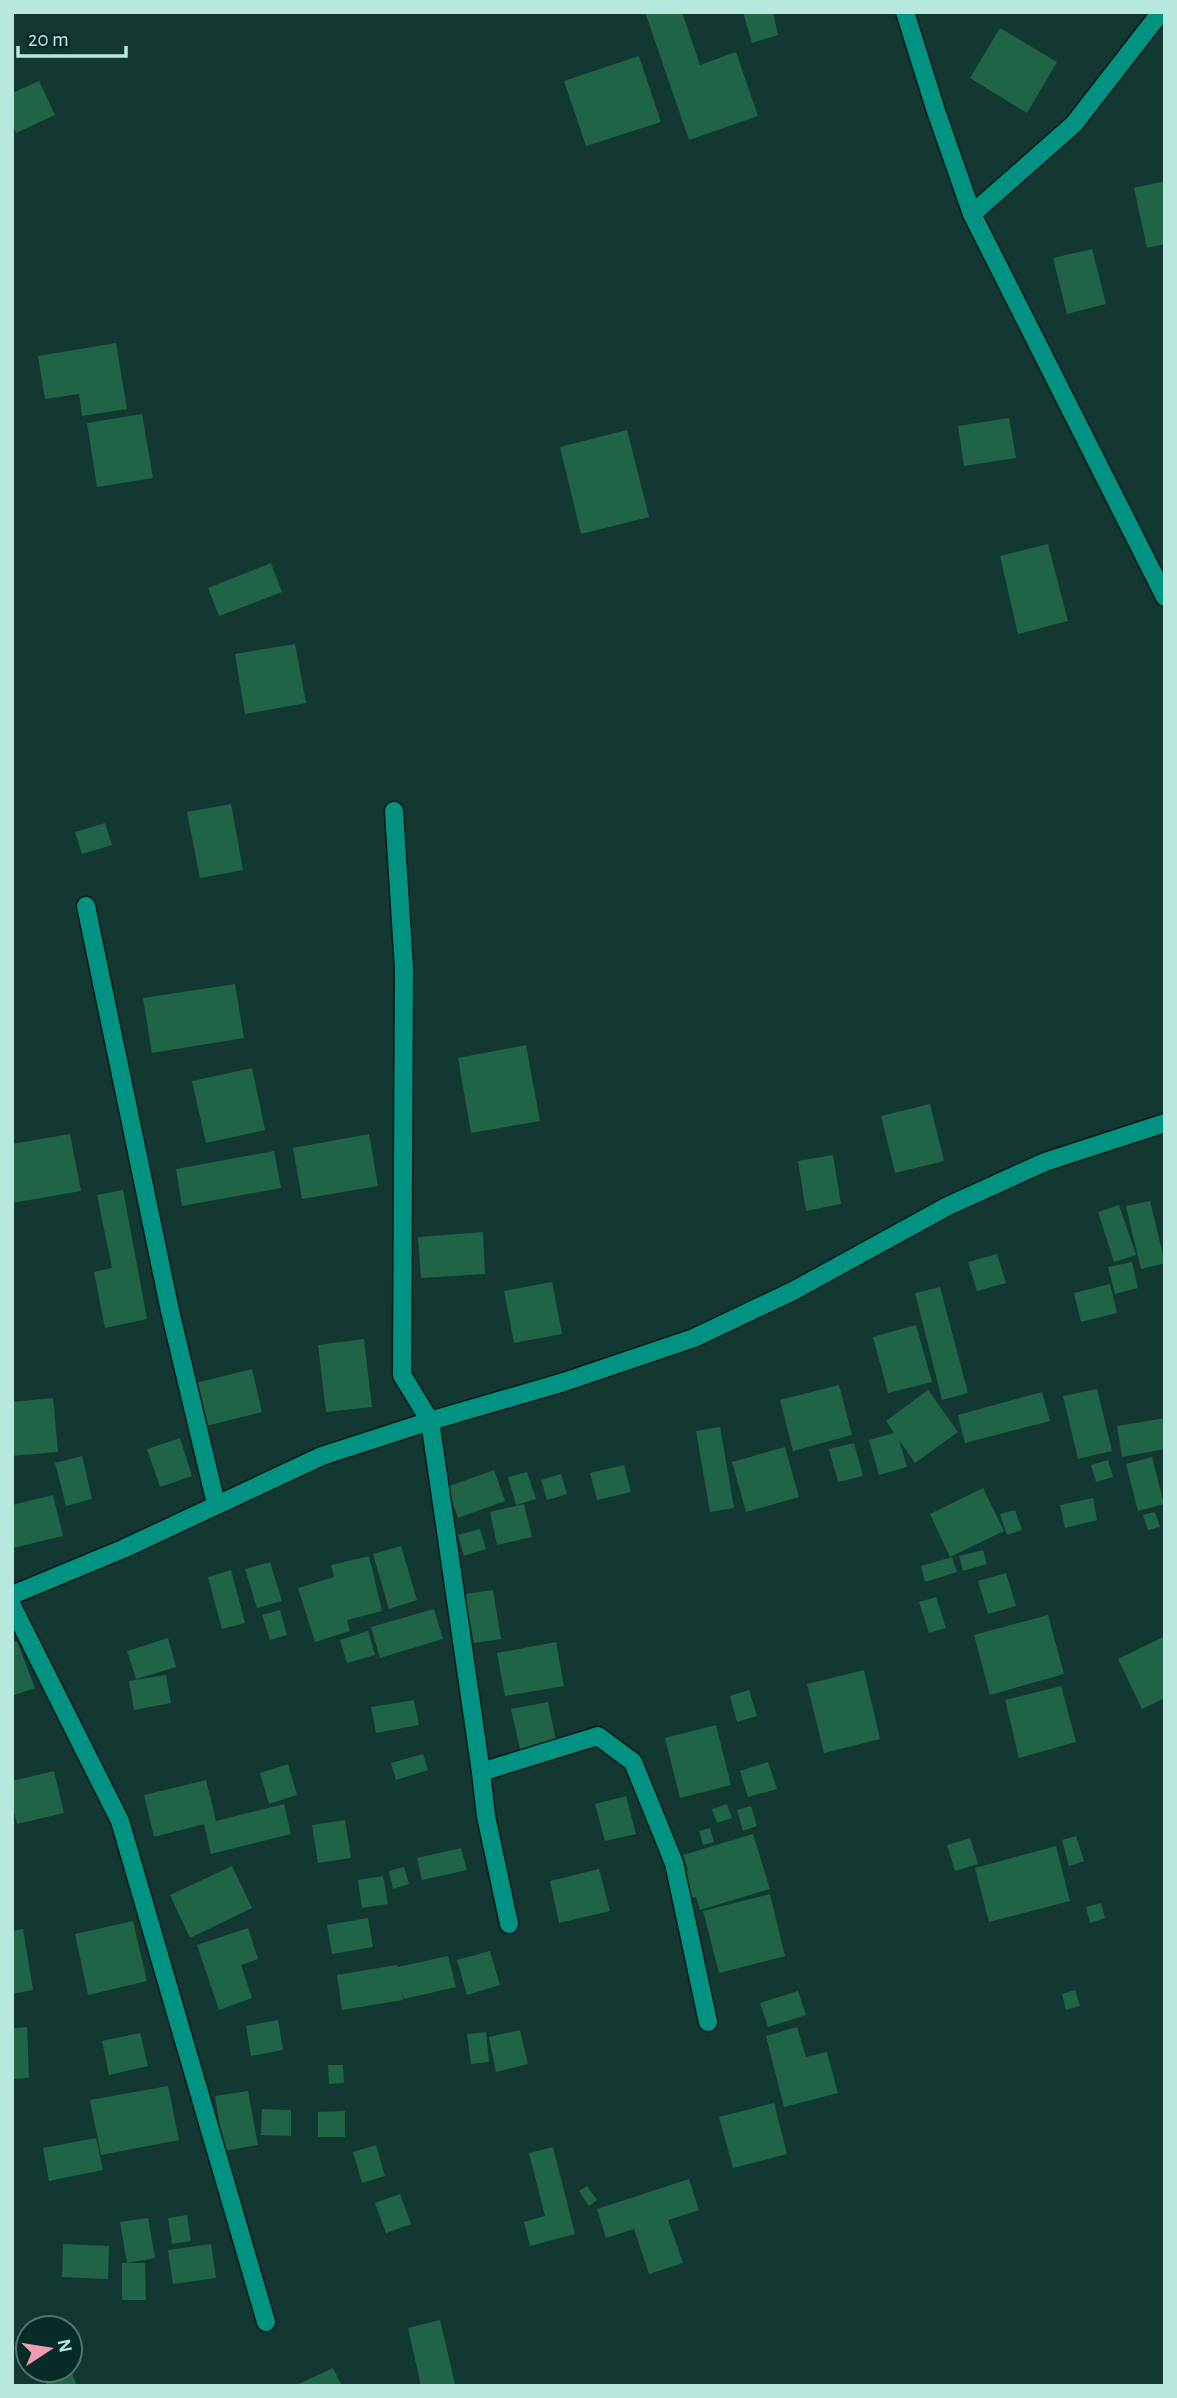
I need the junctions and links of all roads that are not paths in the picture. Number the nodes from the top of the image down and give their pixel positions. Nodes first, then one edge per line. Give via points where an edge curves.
1 (905, 12) edge
2 (1161, 12) edge
3 (972, 214) junction
4 (1165, 597) edge
5 (394, 811) dead end
6 (86, 906) dead end
7 (1165, 1123) edge
8 (430, 1421) junction
9 (216, 1504) junction
10 (12, 1595) edge
11 (12, 1605) edge
12 (481, 1772) junction
13 (509, 1924) dead end
14 (708, 2022) dead end
15 (266, 2322) dead end

1 - 3 street
2 - 3 street via 1073,124
3 - 4 street
5 - 8 street via 404,968 402,1375
6 - 9 street via 170,1311
7 - 8 street via 1045,1162 948,1206 793,1291 694,1338
8 - 9 street via 322,1456
8 - 12 street
9 - 10 street
11 - 15 street via 120,1821
12 - 13 street
12 - 14 street via 598,1736 633,1762 674,1863

